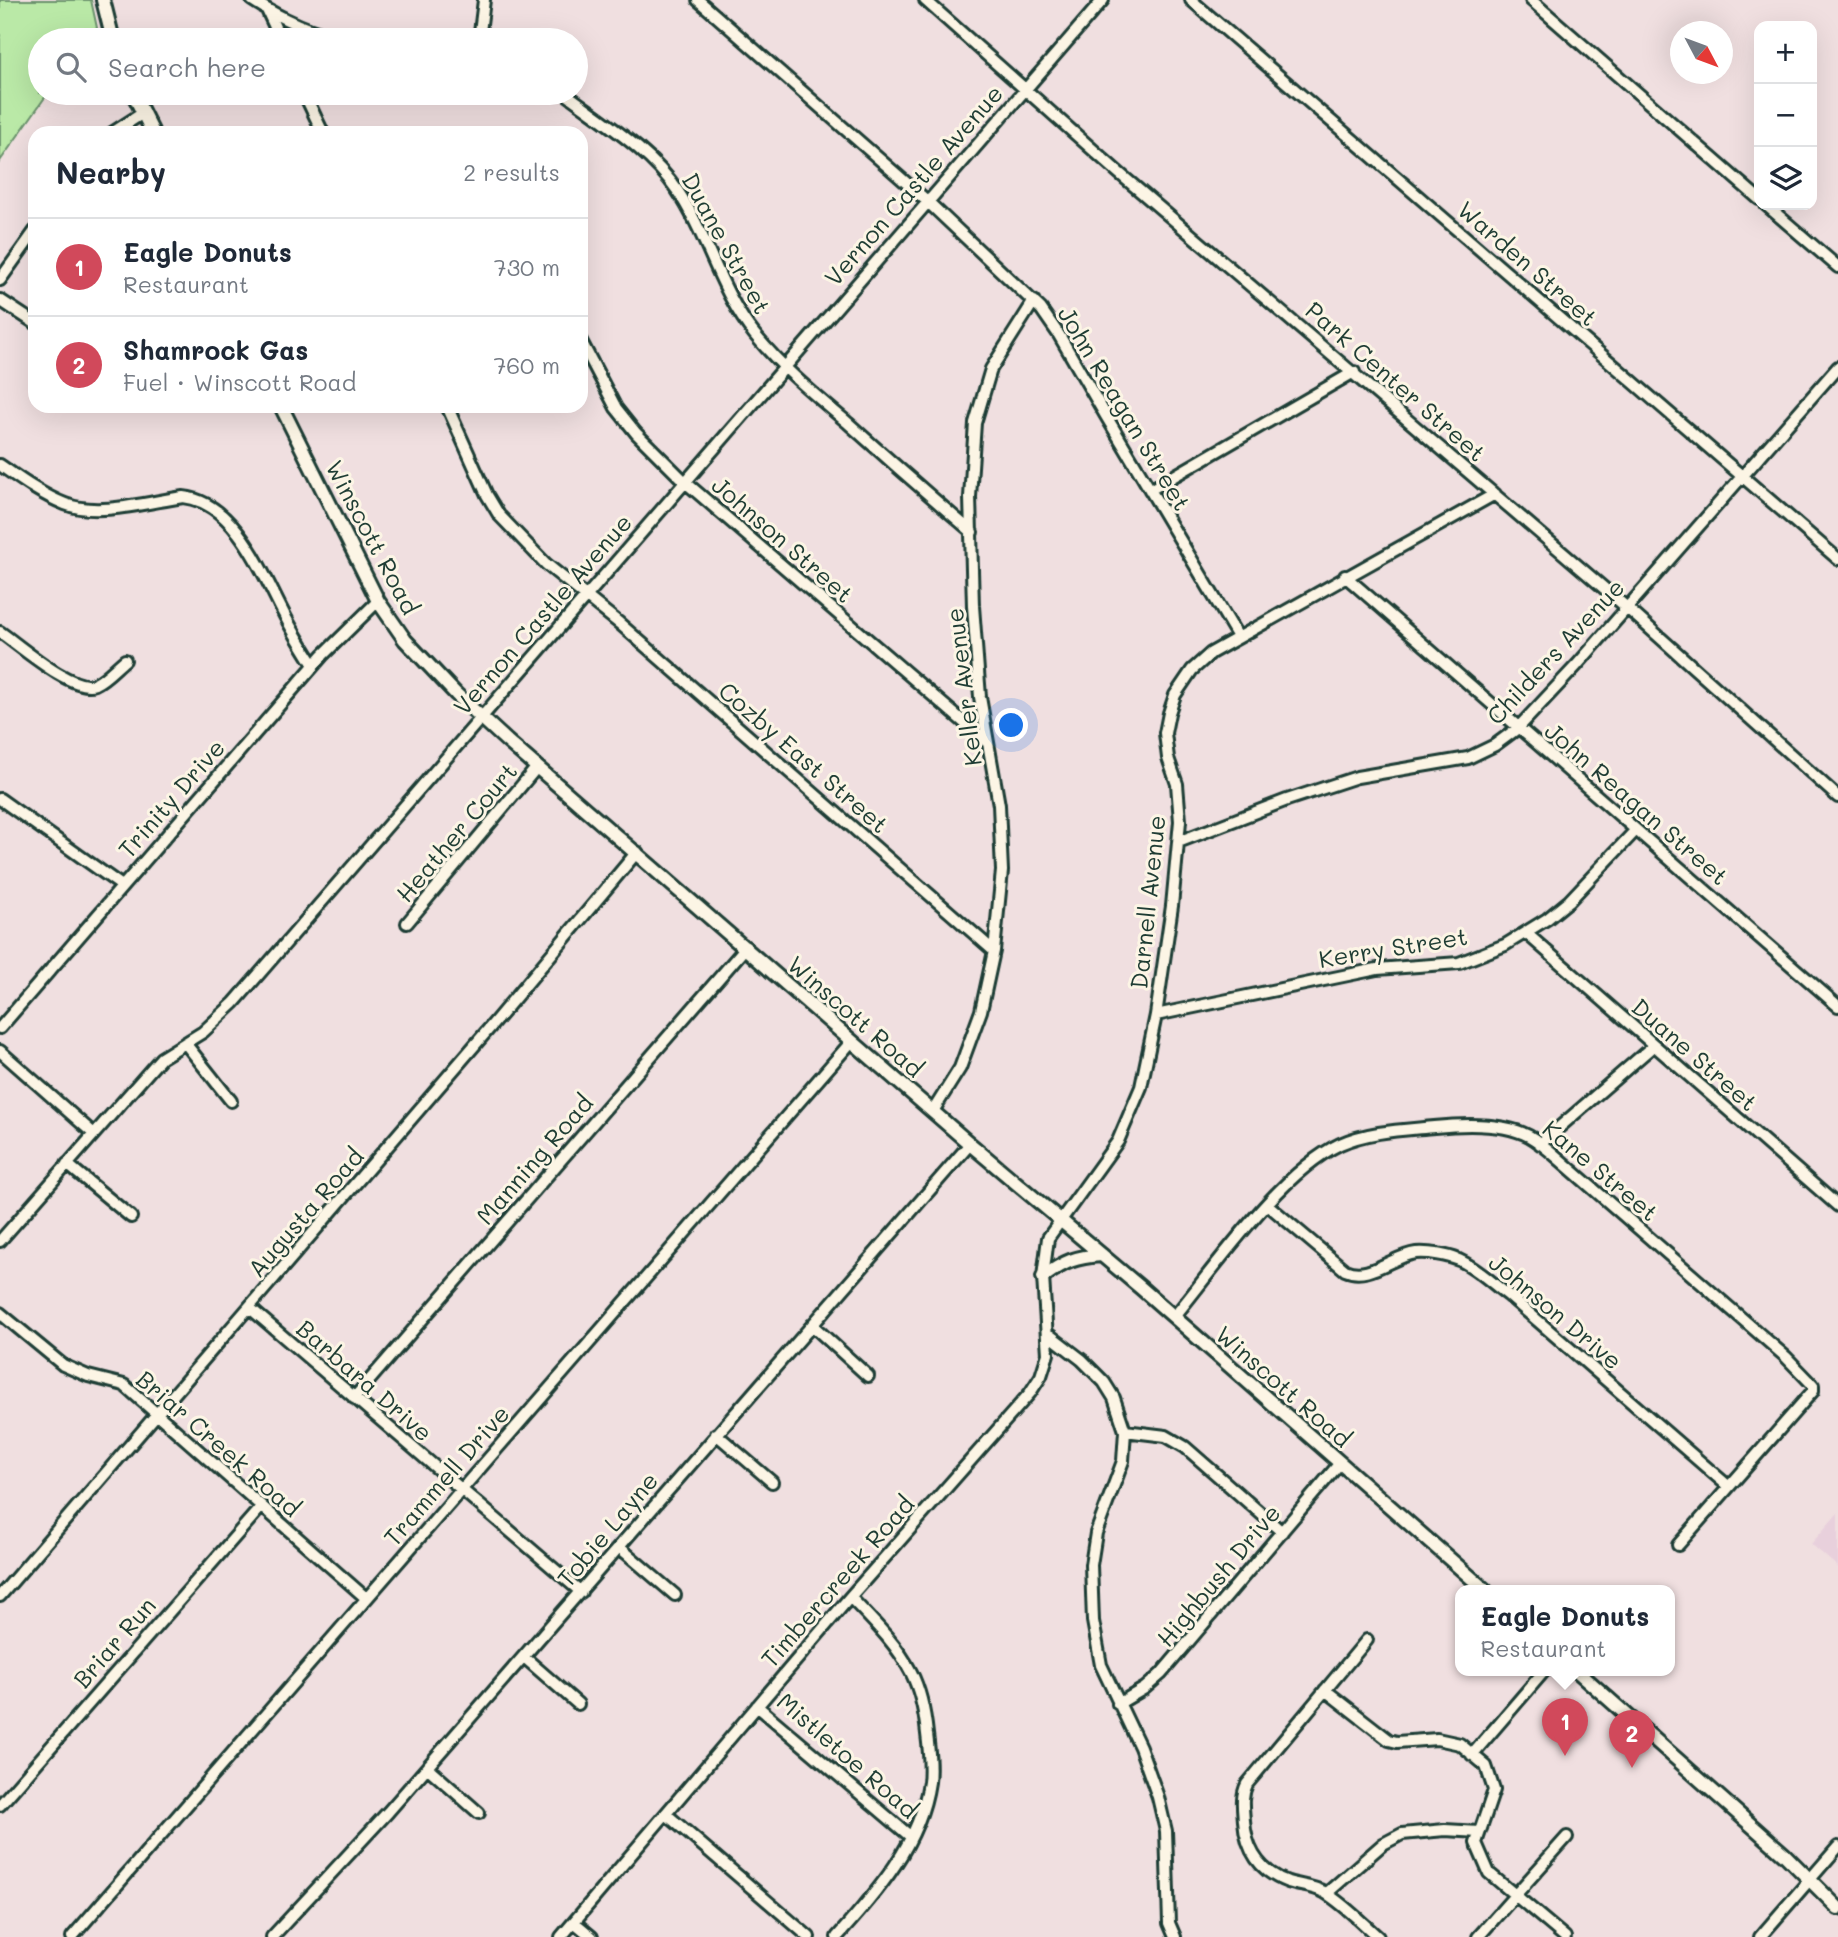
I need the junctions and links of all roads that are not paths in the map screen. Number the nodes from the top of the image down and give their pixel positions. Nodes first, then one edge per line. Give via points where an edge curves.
1 (103, 0) edge
2 (252, 0) edge
3 (485, 0) edge
4 (698, 0) edge
5 (925, 0) edge
6 (1103, 0) edge
7 (1191, 0) edge
8 (1531, 0) edge
9 (267, 10) junction
10 (110, 28) edge
11 (275, 28) edge
12 (305, 28) edge
13 (481, 28) edge
14 (1026, 88) junction
15 (139, 105) edge
16 (310, 105) edge
17 (581, 105) edge
18 (143, 113) junction
19 (123, 126) edge
20 (150, 126) edge
21 (320, 126) edge
22 (1754, 195) edge
23 (927, 201) junction
24 (1772, 210) edge
25 (28, 241) edge
26 (1838, 267) edge
27 (0, 280) edge
28 (0, 300) edge
29 (1034, 302) junction
30 (28, 318) edge
31 (588, 354) edge
32 (784, 366) junction
33 (1838, 367) edge
34 (1354, 372) junction
35 (284, 413) edge
36 (450, 413) edge
37 (0, 465) edge
38 (1743, 476) junction
39 (684, 481) junction
40 (1150, 490) junction
41 (1495, 494) junction
42 (972, 532) junction
43 (1838, 559) edge
44 (1345, 576) junction
45 (585, 596) junction
46 (378, 601) junction
47 (1626, 607) junction
48 (0, 632) edge
49 (1238, 637) junction
50 (125, 660) dead end
51 (314, 665) junction
52 (481, 717) junction
53 (1518, 728) junction
54 (988, 743) junction
55 (537, 767) junction
56 (1838, 797) edge
57 (0, 799) edge
58 (1635, 831) junction
59 (1178, 842) junction
60 (637, 852) junction
61 (122, 886) junction
62 (407, 923) dead end
63 (1526, 933) junction
64 (746, 947) junction
65 (994, 951) junction
66 (1838, 1006) edge
67 (1156, 1014) junction
68 (0, 1028) edge
69 (852, 1041) junction
70 (185, 1043) junction
71 (1653, 1046) junction
72 (0, 1051) edge
73 (230, 1101) dead end
74 (933, 1111) junction
75 (94, 1133) junction
76 (1540, 1143) junction
77 (971, 1144) junction
78 (67, 1164) junction
79 (1268, 1205) junction
80 (1838, 1206) edge
81 (131, 1217) dead end
82 (1060, 1219) junction
83 (0, 1241) edge
84 (1102, 1255) junction
85 (1043, 1277) junction
86 (250, 1308) junction
87 (0, 1313) edge
88 (1174, 1317) junction
89 (812, 1325) junction
90 (1047, 1333) junction
91 (868, 1376) dead end
92 (354, 1398) junction
93 (158, 1414) junction
94 (1125, 1431) junction
95 (716, 1434) junction
96 (1340, 1463) junction
97 (772, 1482) dead end
98 (1728, 1486) junction
99 (461, 1491) junction
100 (261, 1507) junction
101 (1282, 1532) junction
102 (1678, 1545) dead end
103 (619, 1547) junction
104 (1479, 1585) edge
105 (581, 1592) junction
106 (675, 1595) dead end
107 (0, 1596) edge
108 (850, 1597) junction
109 (366, 1598) junction
110 (1367, 1640) dead end
111 (524, 1657) junction
112 (1540, 1676) edge
113 (1583, 1676) edge
114 (1325, 1690) junction
115 (578, 1704) dead end
116 (1118, 1704) junction
117 (757, 1706) junction
118 (1472, 1755) junction
119 (427, 1767) junction
120 (0, 1805) edge
121 (479, 1814) dead end
122 (666, 1814) junction
123 (1479, 1832) junction
124 (911, 1837) junction
125 (1567, 1837) dead end
126 (1838, 1847) edge
127 (1809, 1880) junction
128 (1327, 1894) junction
129 (1515, 1896) junction
130 (1838, 1908) edge
131 (574, 1922) junction
132 (72, 1937) edge
133 (272, 1937) edge
134 (561, 1937) edge
135 (592, 1937) edge
136 (809, 1937) edge
137 (837, 1937) edge
138 (1175, 1937) edge
139 (1378, 1937) edge
140 (1478, 1937) edge
141 (1566, 1937) edge
142 (1760, 1937) edge

1 - 10 main road
2 - 9 street
3 - 13 street
4 - 23 street, John Reagan Street
5 - 14 street, Park Center Street
6 - 14 street, Vernon Castle Avenue
7 - 38 street, Warden Street
8 - 22 street
9 - 11 street
9 - 12 street
14 - 23 street, Vernon Castle Avenue
14 - 34 street, Park Center Street
15 - 18 main road
16 - 21 street
17 - 32 street, Duane Street via 639,150 676,189 730,297
18 - 19 street
18 - 20 main road
23 - 29 street, John Reagan Street
23 - 32 street, Vernon Castle Avenue
24 - 26 street
25 - 27 street
28 - 30 street
29 - 40 street, John Reagan Street via 1059,335
29 - 42 street, Keller Avenue via 995,362 979,405 971,452
31 - 39 street, Johnson Street via 616,408
32 - 39 street, Vernon Castle Avenue
32 - 42 street, Duane Street
33 - 38 street, Childers Avenue
34 - 40 street
34 - 41 street, Park Center Street
35 - 46 main road, Winscott Road
36 - 45 street, Cozby East Street via 499,515
37 - 51 street via 44,494 79,508 94,510 183,497 210,507 229,521 251,550
38 - 43 street, Warden Street
38 - 47 street, Childers Avenue
39 - 45 street, Vernon Castle Avenue
39 - 54 street, Johnson Street
40 - 49 street, John Reagan Street
41 - 44 street, Darnell Avenue
41 - 47 street, Park Center Street
42 - 54 street, Keller Avenue via 977,658
44 - 49 street, Darnell Avenue
44 - 53 street, John Reagan Street
45 - 52 street, Vernon Castle Avenue
45 - 65 street, Cozby East Street
46 - 51 street, Trinity Drive
46 - 52 main road, Winscott Road via 405,640
47 - 53 street, Childers Avenue
47 - 56 street, Park Center Street
48 - 50 street via 68,680 85,686 98,683
49 - 59 street, Darnell Avenue via 1192,670 1168,713 1165,733 1177,784
51 - 61 street, Trinity Drive
52 - 55 main road, Winscott Road
52 - 70 street, Vernon Castle Avenue via 234,1003
53 - 58 street, John Reagan Street
53 - 59 street, Childers Avenue via 1468,758 1357,777
54 - 65 street, Keller Avenue via 999,805 1002,871
55 - 60 main road, Winscott Road
55 - 62 street, Heather Court
57 - 61 street
58 - 63 street, Kerry Street via 1569,901
58 - 66 street, John Reagan Street
59 - 67 street, Darnell Avenue
60 - 64 main road, Winscott Road
60 - 86 street, Augusta Road
61 - 68 street, Trinity Drive
63 - 67 street, Kerry Street via 1460,963 1377,969
63 - 71 street, Duane Street
64 - 69 main road, Winscott Road
64 - 92 street, Manning Road
65 - 74 street, Keller Avenue via 972,1041
67 - 82 street, Darnell Avenue via 1130,1117 1118,1141
69 - 74 main road, Winscott Road
69 - 99 street, Trammell Drive
70 - 73 street
70 - 75 street, Vernon Castle Avenue via 161,1058
71 - 76 street
71 - 80 street, Duane Street
72 - 75 street
74 - 77 main road, Winscott Road
75 - 78 street, Vernon Castle Avenue
76 - 79 street, Kane Street via 1514,1130 1477,1125 1357,1138 1319,1157
76 - 98 street, Kane Street via 1813,1385 1813,1391
77 - 82 main road, Winscott Road
77 - 89 street, Tobie Layne
78 - 81 street
78 - 83 street, Vernon Castle Avenue
79 - 88 street, Kane Street
79 - 98 street, Johnson Drive via 1354,1274 1417,1253 1440,1255 1470,1266
82 - 84 main road, Winscott Road
82 - 85 street, Timbercreek Road via 1048,1238
84 - 85 main road via 1078,1256
84 - 88 main road, Winscott Road
85 - 90 street, Timbercreek Road
86 - 92 street, Barbara Drive
86 - 93 street, Augusta Road
87 - 93 street, Briar Creek Road via 63,1365 124,1385
88 - 96 main road, Winscott Road
89 - 91 street
89 - 95 street, Tobie Layne
90 - 94 street via 1104,1382 1118,1405
90 - 108 street, Timbercreek Road via 1048,1354 1030,1393
92 - 99 street, Barbara Drive
93 - 100 street, Briar Creek Road
93 - 107 street, Augusta Road
94 - 101 street via 1166,1436 1185,1447
94 - 116 street via 1123,1461 1096,1533 1091,1565 1093,1621 1101,1665
95 - 97 street
95 - 103 street, Tobie Layne
96 - 101 street, Highbush Drive
96 - 104 main road, Winscott Road
98 - 102 street
99 - 105 street, Barbara Drive
99 - 109 street, Trammell Drive
100 - 109 street, Briar Creek Road
100 - 120 street, Briar Run
101 - 116 street, Highbush Drive via 1161,1674
103 - 105 street, Tobie Layne
103 - 106 street
105 - 111 street, Tobie Layne
108 - 117 street, Timbercreek Road
108 - 124 street via 901,1657 918,1690 930,1762 923,1808
109 - 132 street, Trammell Drive
110 - 114 street
111 - 115 street
111 - 119 street, Tobie Layne
112 - 118 street
113 - 127 main road
114 - 118 street via 1389,1740 1437,1739 1460,1744
114 - 128 street via 1247,1784 1242,1801 1244,1829 1254,1857 1280,1878
116 - 138 street via 1140,1747 1167,1831 1168,1913
117 - 122 street, Timbercreek Road
117 - 124 street, Mistletoe Road
118 - 123 street via 1486,1766 1494,1790
119 - 121 street
119 - 133 street, Tobie Layne
122 - 131 street, Timbercreek Road
122 - 136 street
123 - 128 street via 1402,1834 1382,1844
123 - 129 street via 1476,1843 1489,1873
124 - 137 street via 890,1874
125 - 129 street
126 - 127 street
127 - 130 main road
127 - 142 street
128 - 139 street
129 - 140 street
129 - 141 street
131 - 134 street, Timbercreek Road
131 - 135 street

